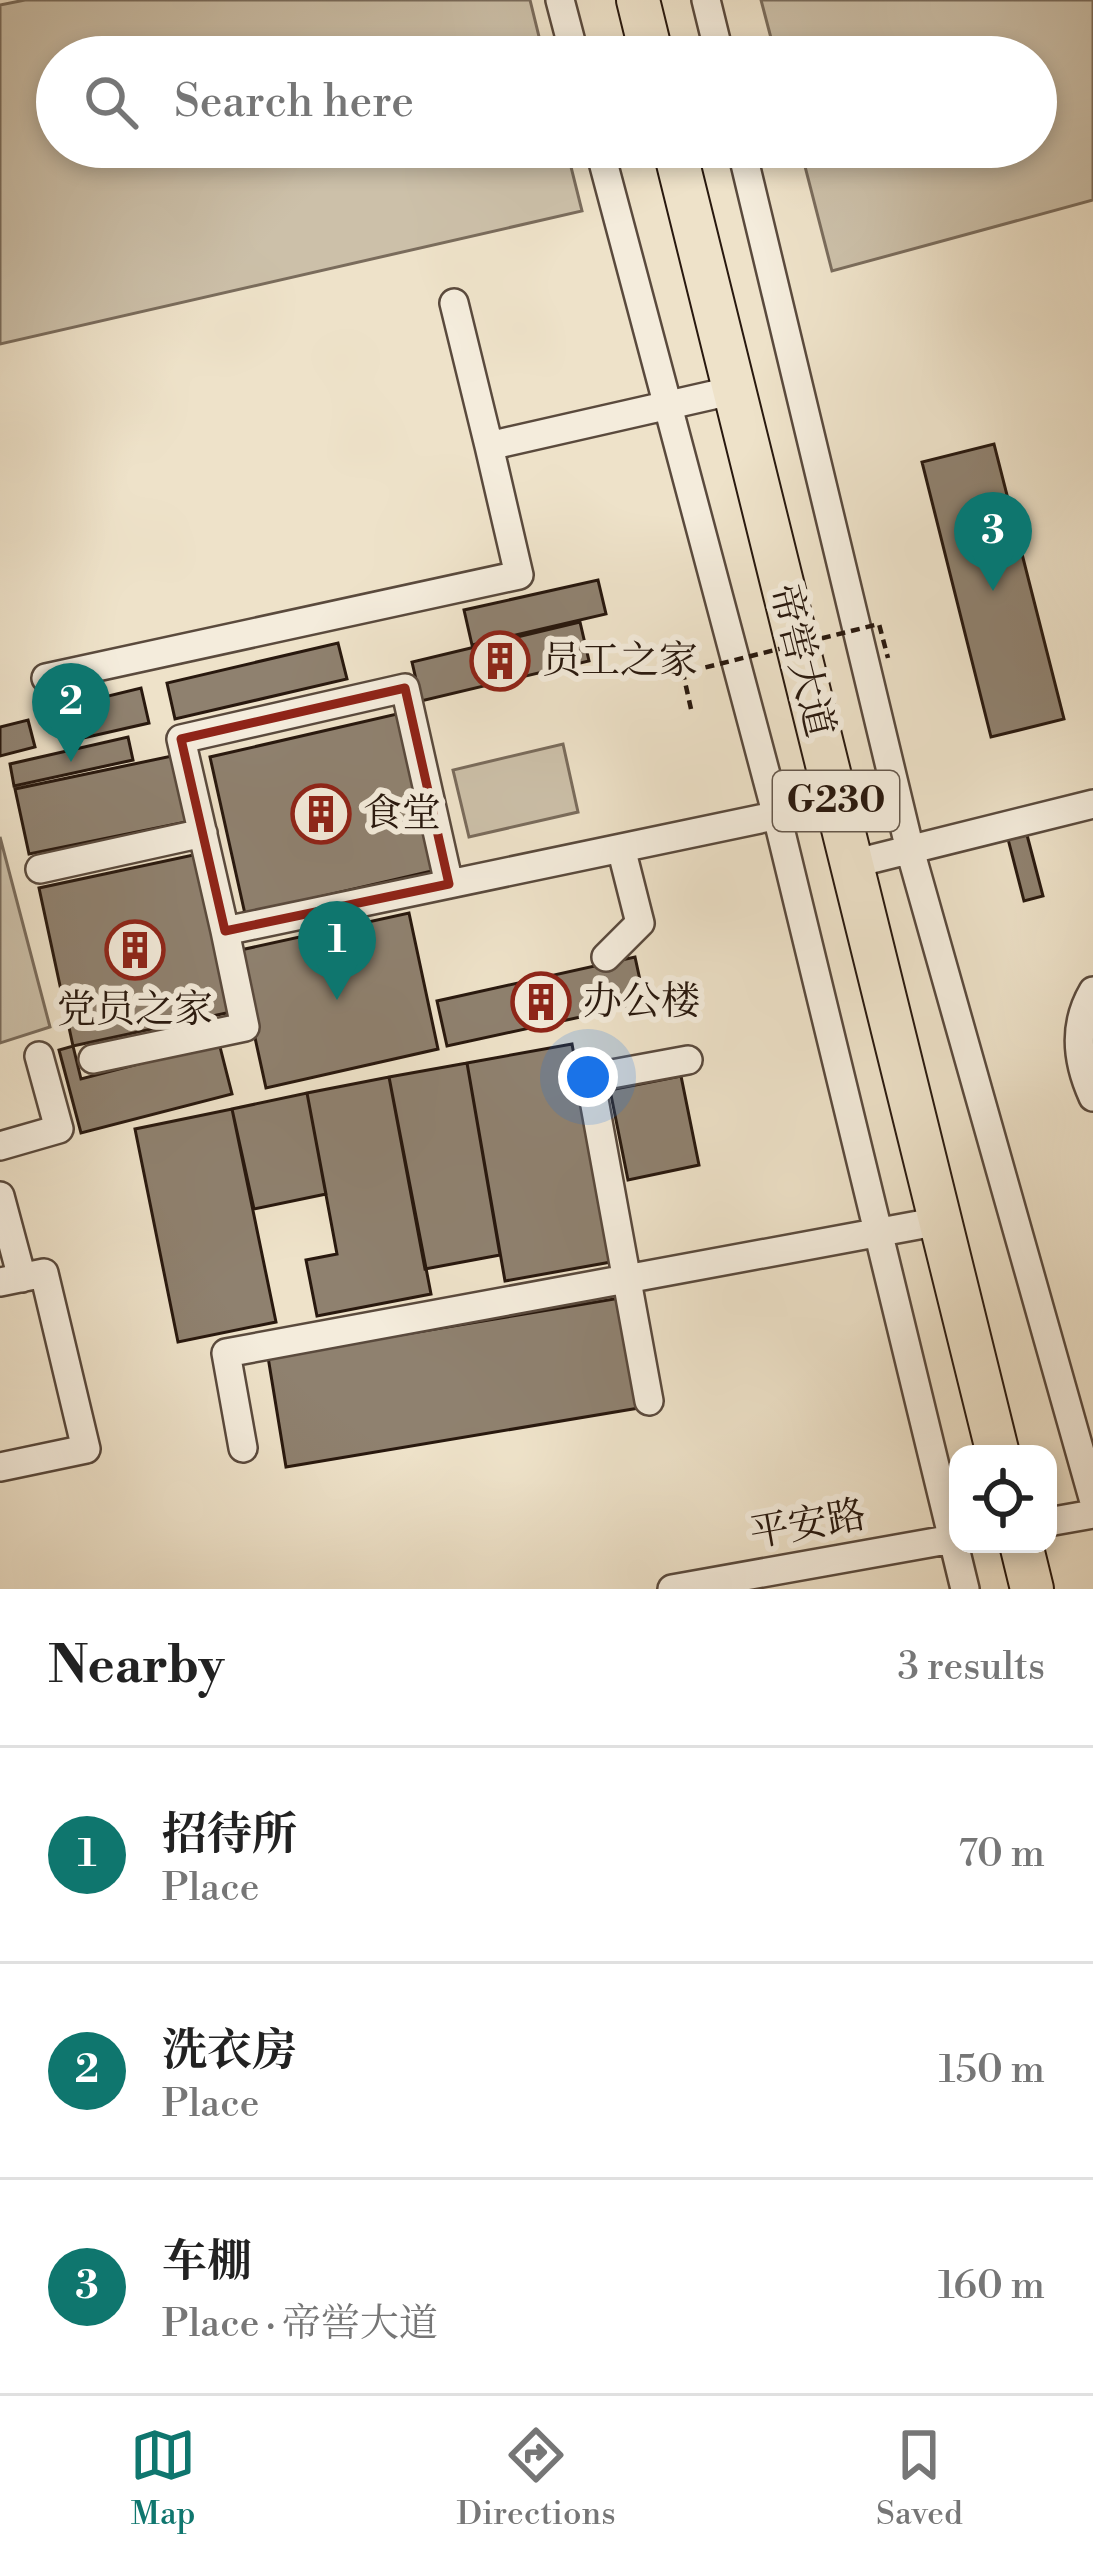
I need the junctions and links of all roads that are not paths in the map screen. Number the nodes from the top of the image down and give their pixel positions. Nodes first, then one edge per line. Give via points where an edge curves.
1 (560, 0) edge
2 (638, 0) edge
3 (706, 0) edge
4 (569, 36) edge
5 (647, 36) edge
6 (714, 36) edge
7 (604, 168) edge
8 (679, 168) edge
9 (746, 168) edge
10 (454, 303) dead end
11 (735, 390) junction
12 (666, 406) junction
13 (489, 446) junction
14 (46, 678) dead end
15 (836, 803) junction
16 (1093, 804) edge
17 (777, 816) junction
18 (203, 833) junction
19 (620, 848) junction
20 (910, 850) junction
21 (852, 865) junction
22 (40, 869) dead end
23 (449, 884) junction
24 (225, 931) junction
25 (606, 957) dead end
26 (1093, 991) edge
27 (39, 1055) dead end
28 (93, 1058) dead end
29 (688, 1060) dead end
30 (1093, 1096) edge
31 (0, 1146) edge
32 (0, 1196) edge
33 (940, 1221) junction
34 (877, 1233) junction
35 (627, 1279) junction
36 (11, 1280) edge
37 (649, 1401) dead end
38 (996, 1445) edge
39 (242, 1448) dead end
40 (0, 1467) edge
41 (1093, 1498) edge
42 (1093, 1514) edge
43 (949, 1515) edge
44 (1057, 1520) edge
45 (949, 1540) edge
46 (958, 1553) edge
47 (1023, 1553) edge
48 (672, 1589) edge
49 (965, 1589) edge
50 (1032, 1589) edge

1 - 4 street
2 - 5 highway
3 - 6 street
7 - 12 street
8 - 11 highway, 帝喾大道 / G230
9 - 20 street
10 - 13 street
11 - 12 street
11 - 15 highway, 帝喾大道 / G230
12 - 13 street
12 - 17 street
13 - 14 street via 519,575
15 - 17 street
15 - 21 highway, 帝喾大道 / G230
16 - 20 street
17 - 19 street
17 - 34 street
18 - 22 street
18 - 23 street via 181,739 405,688
18 - 24 street
19 - 23 street
19 - 25 street via 640,923
20 - 21 street
20 - 41 street
21 - 33 highway, 帝喾大道 / G230
23 - 24 street
24 - 28 street via 244,1027
26 - 30 street via 1078,1033
27 - 31 street via 59,1129
29 - 35 street via 590,1078
32 - 36 street
33 - 34 street
33 - 38 highway, 帝喾大道 / G230
34 - 35 street
34 - 43 street
35 - 37 street
35 - 39 street via 226,1353
36 - 40 street via 44,1273 86,1449
42 - 44 street
45 - 48 street, 平安路
46 - 49 street
47 - 50 highway

